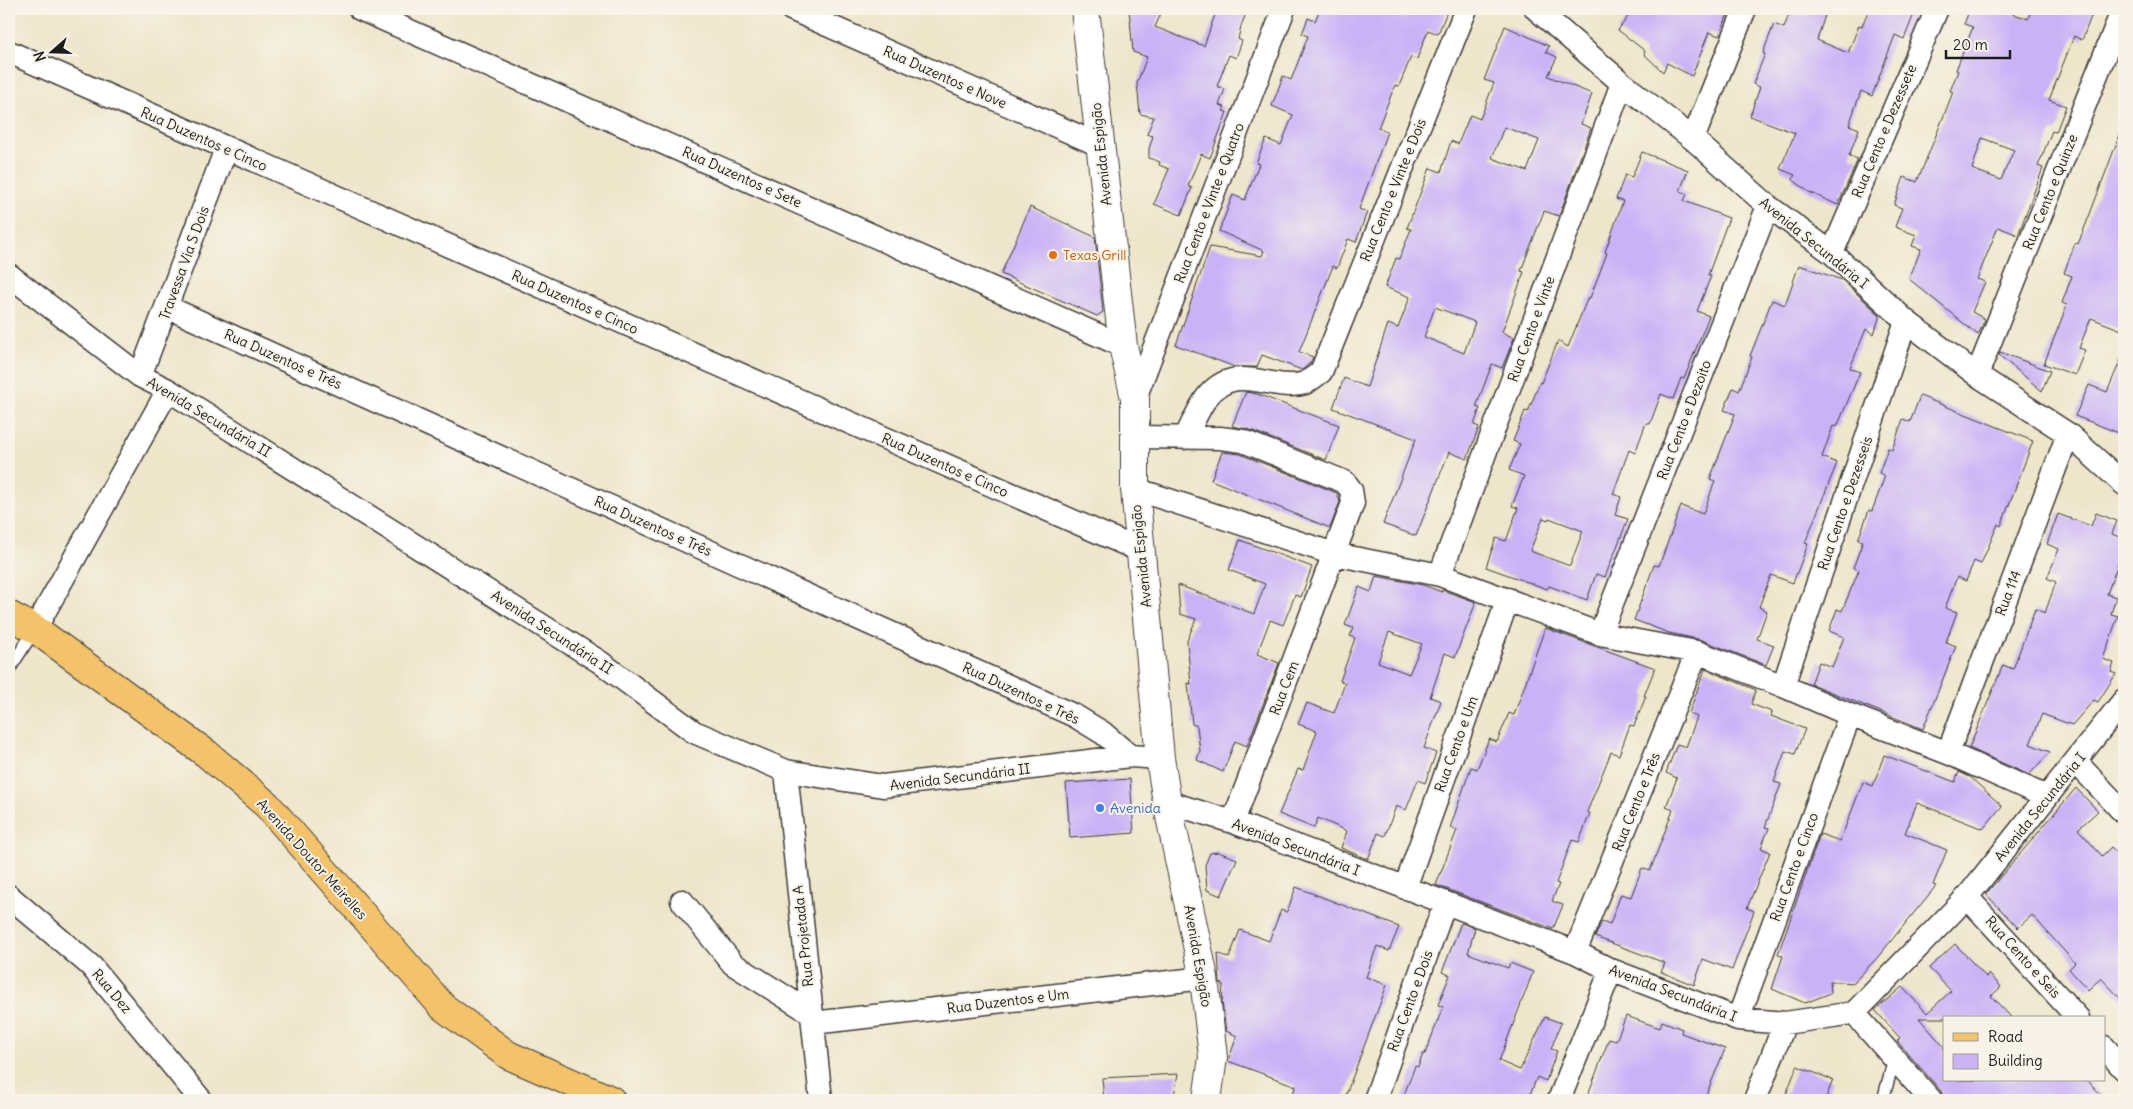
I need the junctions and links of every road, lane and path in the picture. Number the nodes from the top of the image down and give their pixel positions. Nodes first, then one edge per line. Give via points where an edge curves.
1 (360, 9) edge
2 (791, 9) edge
3 (1085, 9) edge
4 (1284, 9) edge
5 (1466, 9) edge
6 (1744, 9) edge
7 (1937, 9) edge
8 (2124, 9) edge
9 (1546, 12) edge
10 (9, 52) edge
11 (1622, 83) junction
12 (1693, 139) junction
13 (1099, 144) junction
14 (226, 149) junction
15 (1768, 206) junction
16 (1832, 254) junction
17 (9, 275) edge
18 (168, 307) junction
19 (1906, 321) junction
20 (1123, 346) junction
21 (1977, 375) junction
22 (140, 376) junction
23 (168, 390) junction
24 (1135, 398) junction
25 (2068, 434) junction
26 (1135, 437) junction
27 (1185, 438) junction
28 (2124, 484) edge
29 (1135, 489) junction
30 (1141, 551) junction
31 (1334, 554) junction
32 (1440, 575) junction
33 (1508, 599) junction
34 (9, 615) edge
35 (35, 629) junction
36 (1600, 634) junction
37 (1697, 652) junction
38 (9, 670) edge
39 (1783, 686) junction
40 (2124, 700) edge
41 (1850, 715) junction
42 (1948, 753) junction
43 (1130, 756) junction
44 (1160, 758) junction
45 (2076, 762) junction
46 (786, 771) junction
47 (2047, 797) junction
48 (1167, 802) junction
49 (2124, 813) edge
50 (1233, 822) junction
51 (1405, 888) junction
52 (9, 896) edge
53 (1968, 897) junction
54 (682, 901) dead end
55 (1445, 903) junction
56 (1575, 952) junction
57 (1611, 970) junction
58 (1204, 978) junction
59 (1854, 1014) junction
60 (2076, 1016) edge
61 (812, 1018) junction
62 (1738, 1019) junction
63 (1785, 1023) junction
64 (2106, 1049) edge
65 (1894, 1059) junction
66 (2124, 1069) edge
67 (201, 1100) edge
68 (611, 1100) edge
69 (821, 1100) edge
70 (1207, 1100) edge
71 (1375, 1100) edge
72 (1559, 1100) edge
73 (1756, 1100) edge
74 (1883, 1100) edge
75 (1931, 1100) edge

1 - 20 street, Rua Duzentos e Sete
2 - 13 street, Rua Duzentos e Nove
3 - 13 street, Avenida Espigão
4 - 24 street, Rua Cento e Vinte e Quatro
5 - 27 street, Rua Cento e Vinte e Dois via 1321,372 1306,383 1239,378 1221,385 1207,397
6 - 12 street
7 - 16 street, Rua Cento e Dezessete
8 - 21 street, Rua Cento e Quinze
9 - 11 street, Avenida Secundária I
10 - 14 street, Rua Duzentos e Cinco
11 - 12 street, Avenida Secundária I
11 - 32 street, Rua Cento e Vinte
12 - 15 street, Avenida Secundária I
13 - 20 street, Avenida Espigão
14 - 18 street, Travessa Via S Dois
14 - 30 street, Rua Duzentos e Cinco
15 - 16 street, Avenida Secundária I
15 - 36 street, Rua Cento e Dezoito
16 - 19 street, Avenida Secundária I
17 - 22 street, Avenida Secundária II
18 - 22 street, Travessa Via S Dois
18 - 43 street, Rua Duzentos e Três via 1075,716 1103,733
19 - 21 street, Avenida Secundária I
19 - 39 street, Rua Cento e Dezesseis
20 - 24 street, Avenida Espigão
21 - 25 street, Avenida Secundária I
22 - 23 street, Avenida Secundária II
23 - 35 street
23 - 46 street, Avenida Secundária II via 600,662 694,732
24 - 26 street, Avenida Espigão
25 - 28 street, Avenida Secundária I
25 - 42 street, Rua 114
26 - 27 street, Rua Cem
26 - 29 street, Avenida Espigão
27 - 31 street, Rua Cem via 1243,441 1345,482 1351,490 1353,503
29 - 30 street, Avenida Espigão
29 - 31 street
30 - 44 street, Avenida Espigão
31 - 32 street
31 - 50 street, Rua Cem
32 - 33 street
33 - 36 street
33 - 51 street, Rua Cento e Um
34 - 35 main road, Avenida Doutor Meirelles
35 - 38 lane
35 - 68 main road, Avenida Doutor Meirelles via 207,754 267,805 443,1007 508,1055
36 - 37 street
37 - 39 street
37 - 56 street, Rua Cento e Três
39 - 41 street
40 - 45 street, Avenida Secundária I
41 - 42 street
41 - 62 street, Rua Cento e Cinco
42 - 47 street
43 - 44 street, Avenida Secundária II
43 - 46 street, Avenida Secundária II via 883,786
44 - 48 street, Avenida Espigão
45 - 47 street, Avenida Secundária I
45 - 49 street
46 - 61 street, Rua Projetada A
47 - 53 street, Avenida Secundária I
48 - 50 street, Avenida Secundária I
48 - 58 street, Avenida Espigão
50 - 51 street, Avenida Secundária I
51 - 55 street, Avenida Secundária I
52 - 67 street, Rua Dez via 91,966
53 - 59 street, Avenida Secundária I
53 - 60 street, Rua Cento e Seis
54 - 61 street via 733,964
55 - 56 street, Avenida Secundária I
55 - 71 street, Rua Cento e Dois
56 - 57 street, Avenida Secundária I
57 - 62 street, Avenida Secundária I
57 - 72 street
58 - 61 street, Rua Duzentos e Um
58 - 70 street, Avenida Espigão via 1213,1057
59 - 63 street, Avenida Secundária I
59 - 65 street
61 - 69 street, Rua Projetada A
62 - 63 street, Avenida Secundária I
63 - 73 street
64 - 66 street
65 - 74 lane
65 - 75 street

